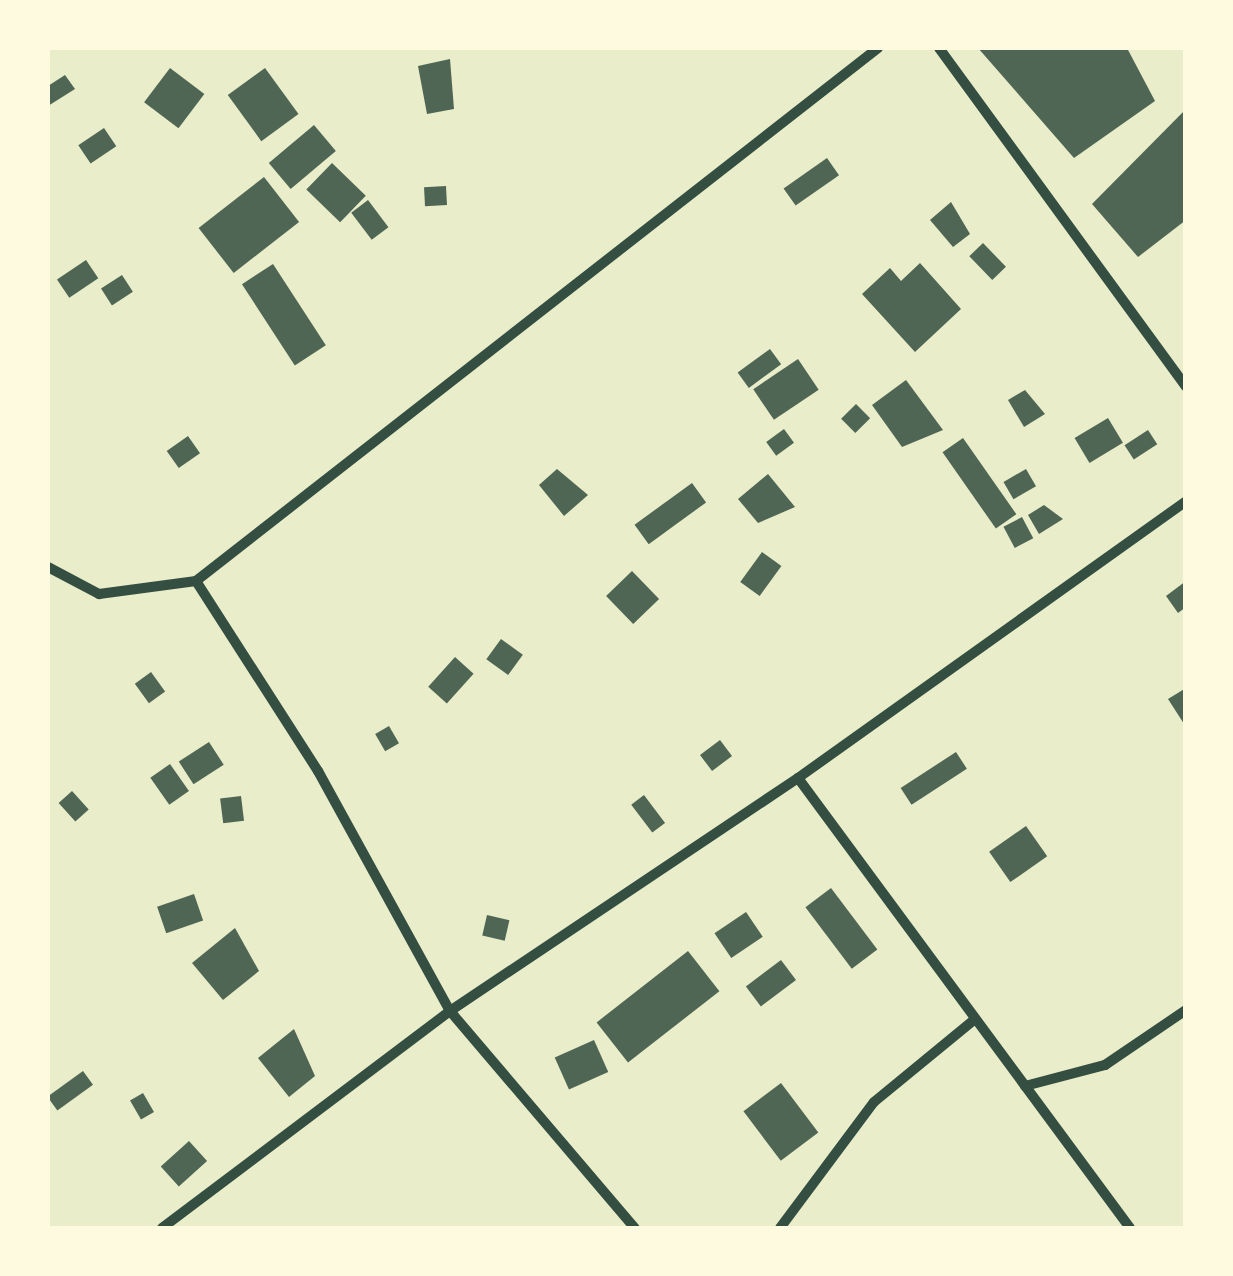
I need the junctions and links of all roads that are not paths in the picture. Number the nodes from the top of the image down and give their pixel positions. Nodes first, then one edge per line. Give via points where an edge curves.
1 (878, 48) edge
2 (940, 48) edge
3 (1186, 387) edge
4 (1186, 501) edge
5 (48, 567) edge
6 (196, 581) junction
7 (798, 778) junction
8 (450, 1010) junction
9 (1186, 1010) edge
10 (975, 1018) junction
11 (1024, 1086) junction
12 (162, 1228) edge
13 (635, 1228) edge
14 (780, 1228) edge
15 (1130, 1228) edge

1 - 6 street
2 - 3 street
4 - 7 street
5 - 6 street via 100,594
6 - 8 street via 318,772
7 - 8 street
7 - 10 street
8 - 12 street
8 - 13 street
9 - 11 street via 1104,1065
10 - 11 street
10 - 14 street via 874,1102
11 - 15 street

